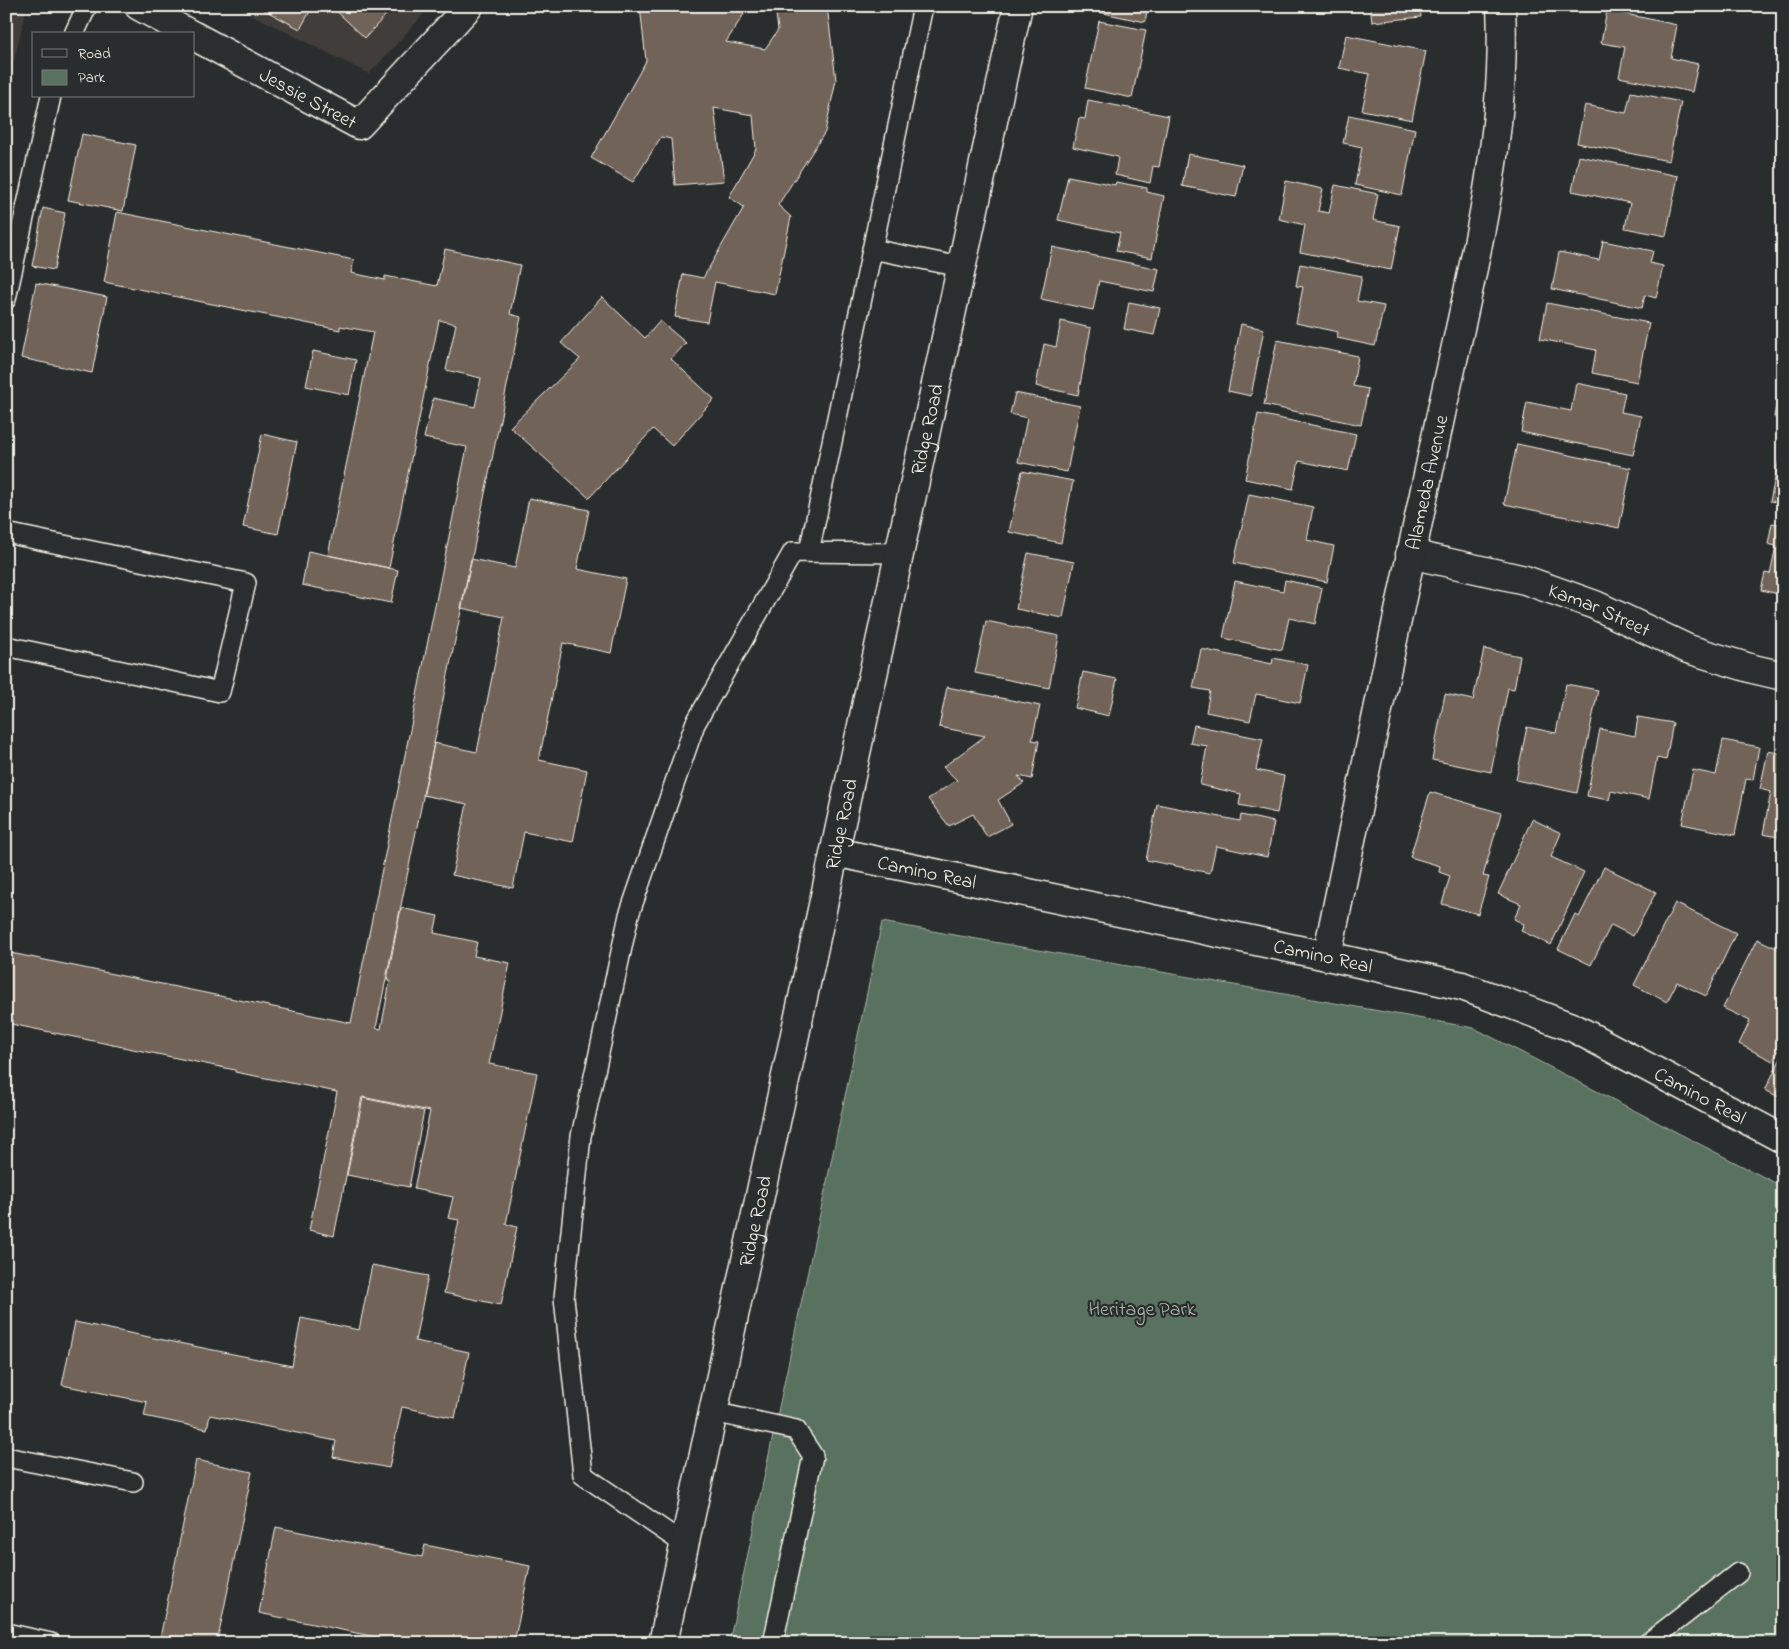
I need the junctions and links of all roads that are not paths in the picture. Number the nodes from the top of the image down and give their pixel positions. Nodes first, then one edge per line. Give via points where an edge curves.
1 (87, 6) edge
2 (139, 6) edge
3 (469, 6) edge
4 (923, 6) edge
5 (1018, 6) edge
6 (1501, 6) edge
7 (75, 32) edge
8 (186, 32) edge
9 (195, 37) edge
10 (51, 98) edge
11 (872, 249) junction
12 (961, 267) junction
13 (6, 299) edge
14 (7, 535) edge
15 (809, 552) junction
16 (898, 553) junction
17 (1410, 554) junction
18 (6, 646) edge
19 (1783, 676) edge
20 (835, 852) junction
21 (1327, 956) junction
22 (1783, 1139) edge
23 (713, 1412) junction
24 (6, 1457) edge
25 (133, 1482) dead end
26 (684, 1544) junction
27 (1738, 1573) dead end
28 (6, 1633) edge
29 (50, 1643) edge
30 (663, 1643) edge
31 (773, 1643) edge
32 (1648, 1643) edge

1 - 7 lane
2 - 8 street
3 - 9 street, Jessie Street via 359,125
4 - 11 lane
5 - 12 street, Ridge Road
6 - 17 street, Alameda Avenue via 1500,106 1487,200
10 - 13 lane
11 - 12 lane
11 - 15 lane
12 - 16 street, Ridge Road
14 - 18 lane via 246,583 220,692
15 - 16 lane
15 - 26 lane via 793,552 695,724 629,915 581,1136 564,1298 583,1474
16 - 20 street, Ridge Road
17 - 19 street, Kamar Street via 1525,580 1595,605 1688,649
17 - 21 street, Alameda Avenue
20 - 21 street, Camino Real
20 - 23 street, Ridge Road
21 - 22 street, Camino Real via 1462,986 1574,1028
23 - 26 street, Ridge Road
23 - 31 lane via 796,1430 813,1456
24 - 25 lane
26 - 30 street, Ridge Road
27 - 32 lane
28 - 29 lane

